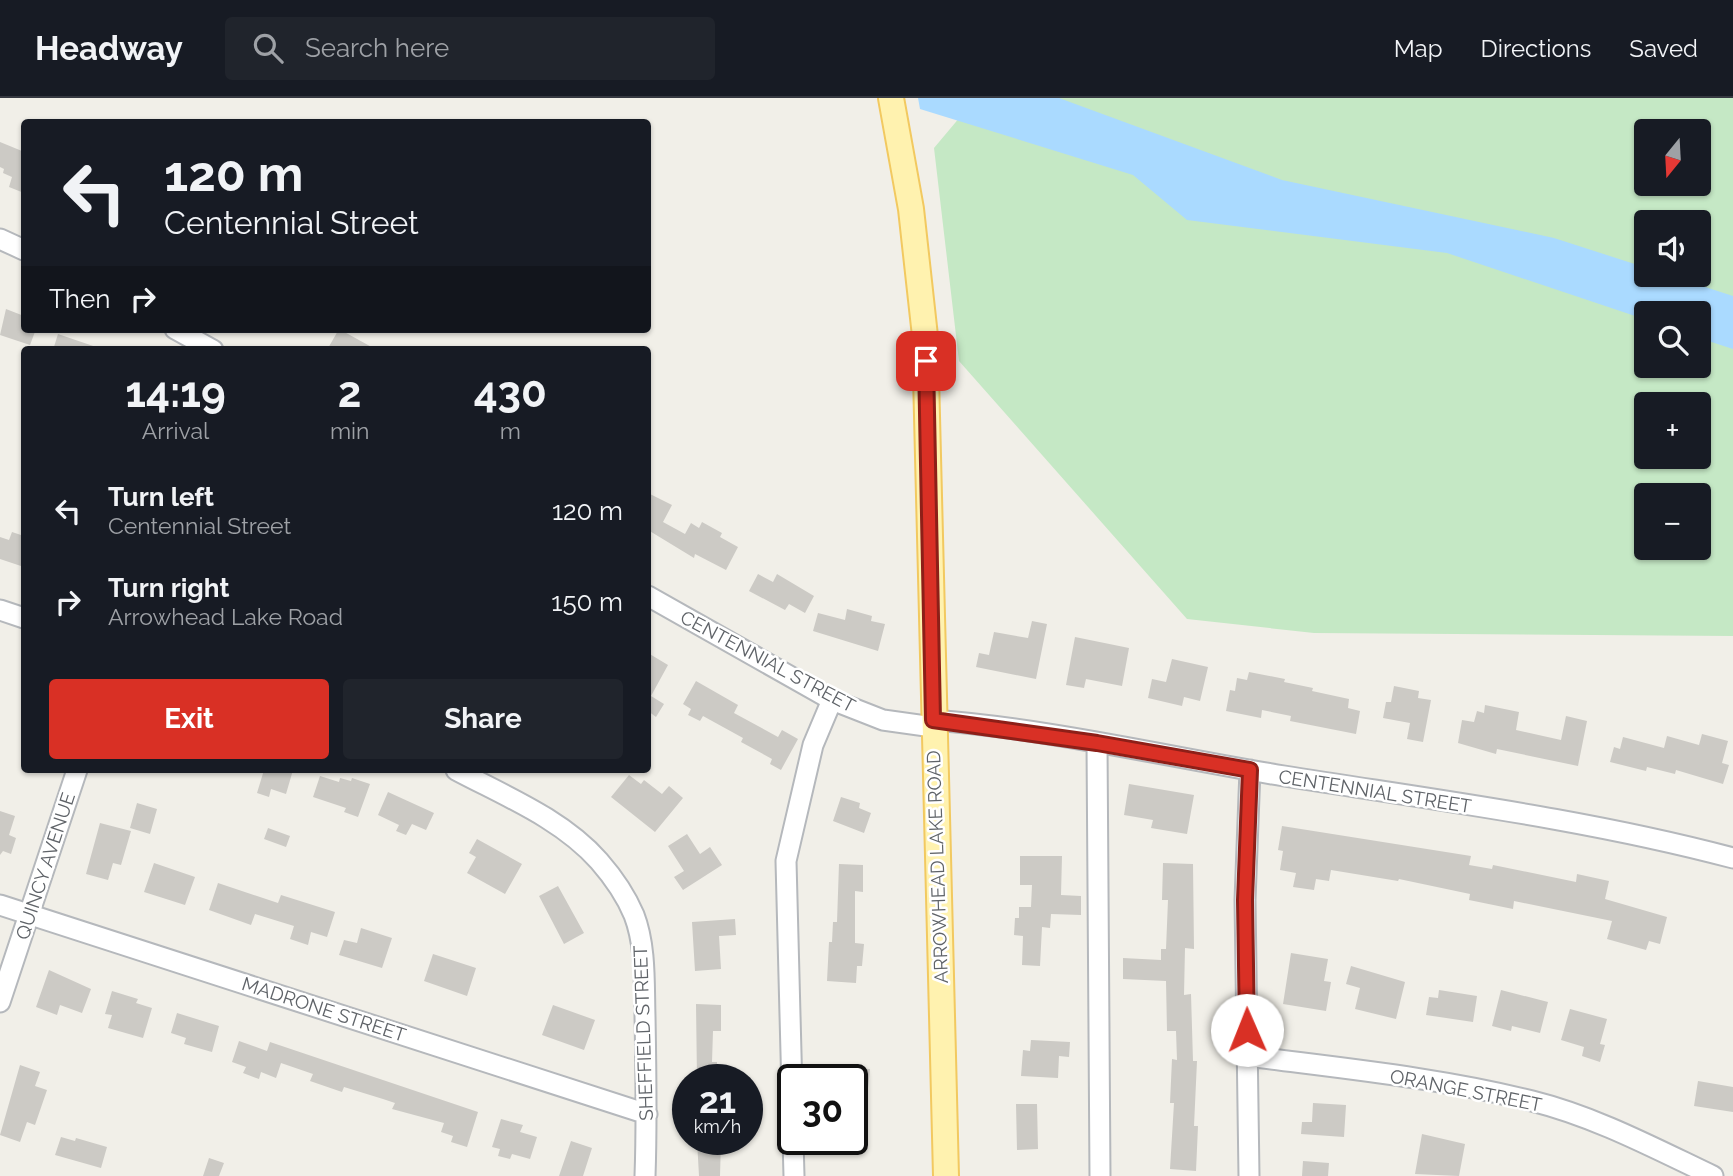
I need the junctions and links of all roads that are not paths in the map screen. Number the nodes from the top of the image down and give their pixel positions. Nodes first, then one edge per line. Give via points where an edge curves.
1 (891, 98) edge
2 (0, 239) edge
3 (21, 249) edge
4 (182, 333) edge
5 (206, 346) edge
6 (651, 598) edge
7 (0, 610) edge
8 (21, 617) edge
9 (832, 700) junction
10 (933, 724) junction
11 (1097, 743) junction
12 (1250, 770) junction
13 (76, 773) edge
14 (462, 773) edge
15 (1733, 858) edge
16 (0, 905) edge
17 (30, 915) junction
18 (0, 1002) edge
19 (1248, 1056) junction
20 (791, 1064) edge
21 (647, 1114) junction
22 (793, 1155) edge
23 (645, 1176) edge
24 (794, 1176) edge
25 (946, 1176) edge
26 (1100, 1176) edge
27 (1249, 1176) edge
28 (1713, 1176) edge

1 - 10 main road, ARROWHEAD LAKE ROAD via 911,209 925,336
2 - 3 street
4 - 5 street
6 - 9 street, CENTENNIAL STREET
7 - 8 street
9 - 10 street, CENTENNIAL STREET via 883,720
9 - 20 street via 813,745 786,861
10 - 11 street, CENTENNIAL STREET
10 - 25 main road, ARROWHEAD LAKE ROAD
11 - 12 street, CENTENNIAL STREET
11 - 26 street
12 - 15 street, CENTENNIAL STREET via 1664,840
12 - 19 street via 1245,900
13 - 17 street, QUINCY AVENUE
14 - 21 street, SHEFFIELD STREET via 574,838 619,887 635,917 643,967
16 - 17 street, MADRONE STREET
17 - 18 street, QUINCY AVENUE
17 - 21 street, MADRONE STREET
19 - 27 street
19 - 28 street, ORANGE STREET via 1363,1070 1532,1101 1606,1125
21 - 23 street, SHEFFIELD STREET
22 - 24 street

